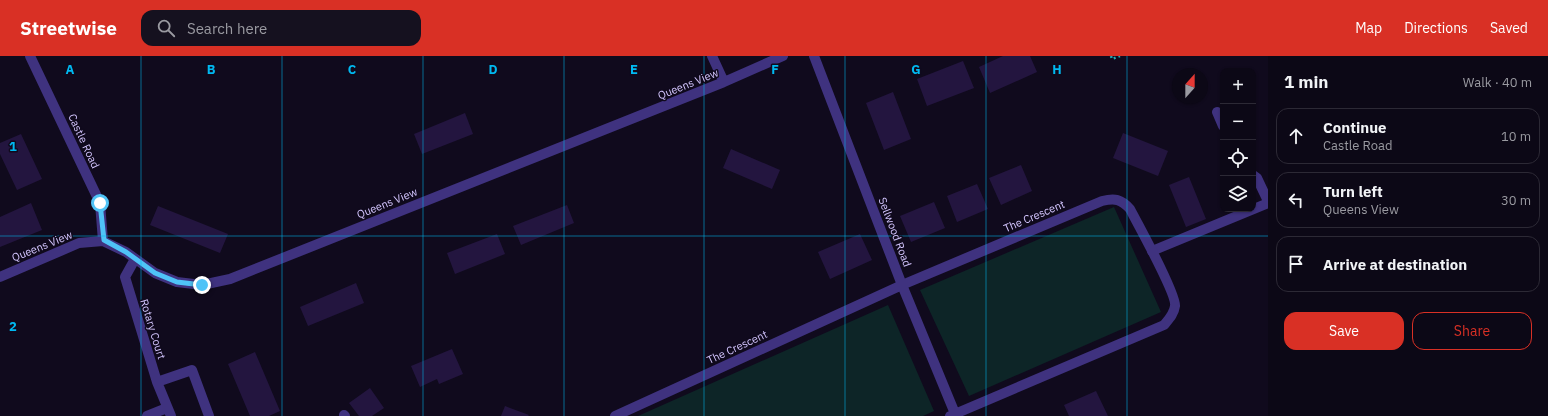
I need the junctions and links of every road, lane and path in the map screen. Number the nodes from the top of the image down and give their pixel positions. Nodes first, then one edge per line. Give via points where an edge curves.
1 (30, 56) edge
2 (712, 56) edge
3 (783, 56) edge
4 (814, 56) edge
5 (1111, 56) edge
6 (1120, 56) edge
7 (724, 82) junction
8 (1217, 112) dead end
9 (1220, 119) edge
10 (1254, 176) edge
11 (1268, 202) edge
12 (104, 240) junction
13 (1152, 252) junction
14 (135, 259) junction
15 (0, 277) edge
16 (902, 285) junction
17 (158, 382) junction
18 (169, 412) edge
19 (954, 415) edge
20 (147, 416) edge
21 (209, 416) edge
22 (615, 416) edge

1 - 12 street, Castle Road via 100,203
2 - 7 street
3 - 7 street, Queens View
4 - 16 street, Sellwood Road
5 - 6 path via 1112,59
7 - 14 street, Queens View via 230,279 202,285 177,282 155,273
8 - 9 street
10 - 11 street
11 - 13 street
12 - 14 street, Queens View
12 - 15 street, Queens View via 79,243
13 - 16 street, The Crescent via 1130,209 1125,203 1113,198
13 - 19 street, The Crescent via 1176,305 1171,318 1164,325
14 - 17 street, Rotary Court via 125,277
16 - 19 street, Sellwood Road
16 - 22 street, The Crescent
17 - 18 street, Rotary Court
17 - 21 street via 192,370
18 - 20 street

